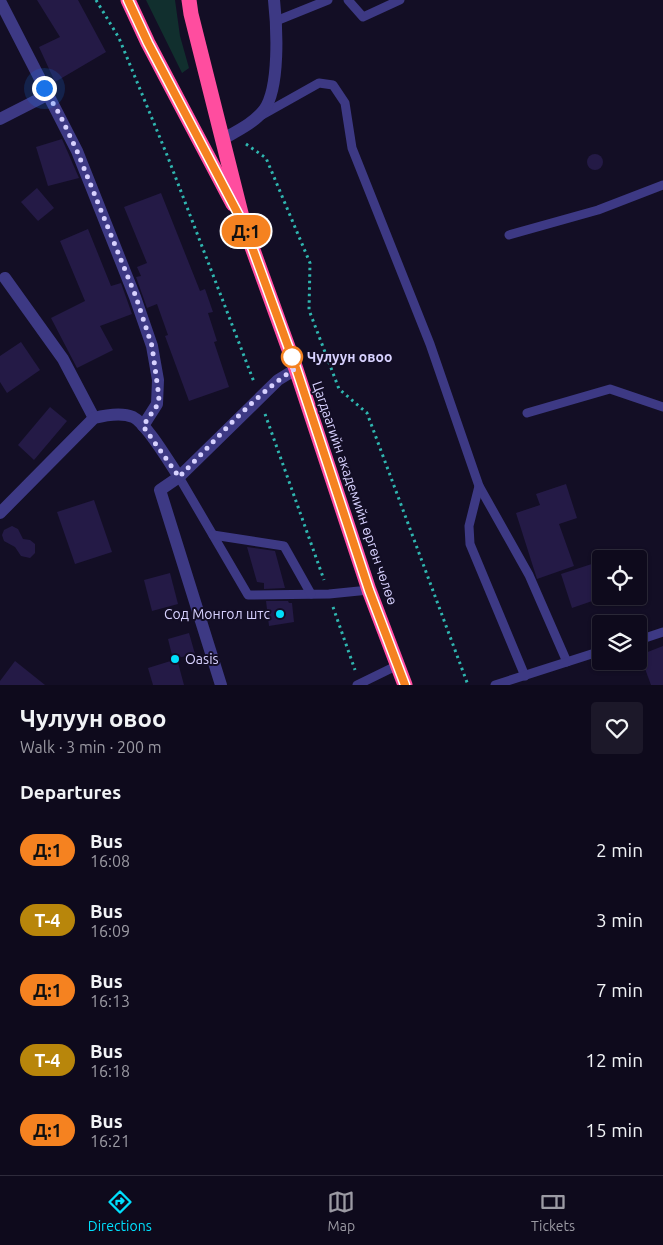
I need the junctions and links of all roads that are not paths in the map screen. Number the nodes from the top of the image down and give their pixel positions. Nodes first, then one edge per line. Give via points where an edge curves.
1 (0, 0) edge
2 (128, 0) edge
3 (189, 0) edge
4 (274, 0) edge
5 (328, 0) edge
6 (348, 0) edge
7 (400, 0) edge
8 (276, 21) junction
9 (47, 95) junction
10 (0, 119) edge
11 (253, 120) junction
12 (223, 139) junction
13 (663, 185) edge
14 (244, 225) junction
15 (509, 235) dead end
16 (5, 278) dead end
17 (296, 368) junction
18 (663, 407) edge
19 (527, 414) dead end
20 (94, 418) junction
21 (143, 426) junction
22 (179, 477) junction
23 (479, 486) junction
24 (0, 513) edge
25 (213, 535) junction
26 (369, 590) junction
27 (312, 594) junction
28 (663, 632) edge
29 (647, 637) edge
30 (592, 655) edge
31 (568, 662) junction
32 (398, 665) junction
33 (525, 676) junction
34 (358, 684) edge
35 (221, 685) edge
36 (405, 685) edge
37 (495, 685) edge

1 - 9 street
2 - 14 highway, Цагдаагийн академийн өргөн чөлөө
3 - 12 highway, Цагдаагийн академийн өргөн чөлөө
4 - 8 street
5 - 8 lane
6 - 7 lane via 363,17
8 - 11 street via 276,64 270,95 264,109
9 - 10 street
9 - 21 street via 77,151 136,297 152,346 159,397 158,404
11 - 12 street
11 - 23 lane via 320,83 332,85 345,103 352,148 430,344
12 - 14 highway, Цагдаагийн академийн өргөн чөлөө
13 - 15 lane via 598,210
14 - 17 highway, Цагдаагийн академийн өргөн чөлөө
16 - 20 street via 63,359
17 - 22 street via 259,397
17 - 26 highway, Цагдаагийн академийн өргөн чөлөө
18 - 19 lane via 610,389
20 - 21 street via 106,414 122,415
20 - 24 street
21 - 22 street
22 - 25 lane
22 - 35 street via 160,490
23 - 31 lane via 529,575
23 - 33 lane via 469,526 470,544
25 - 27 lane via 284,546
25 - 27 lane via 248,595
26 - 27 lane
26 - 32 highway, Цагдаагийн академийн өргөн чөлөө
28 - 29 lane
30 - 31 lane
31 - 33 lane
32 - 34 lane
32 - 36 highway, Цагдаагийн академийн өргөн чөлөө
33 - 37 lane

